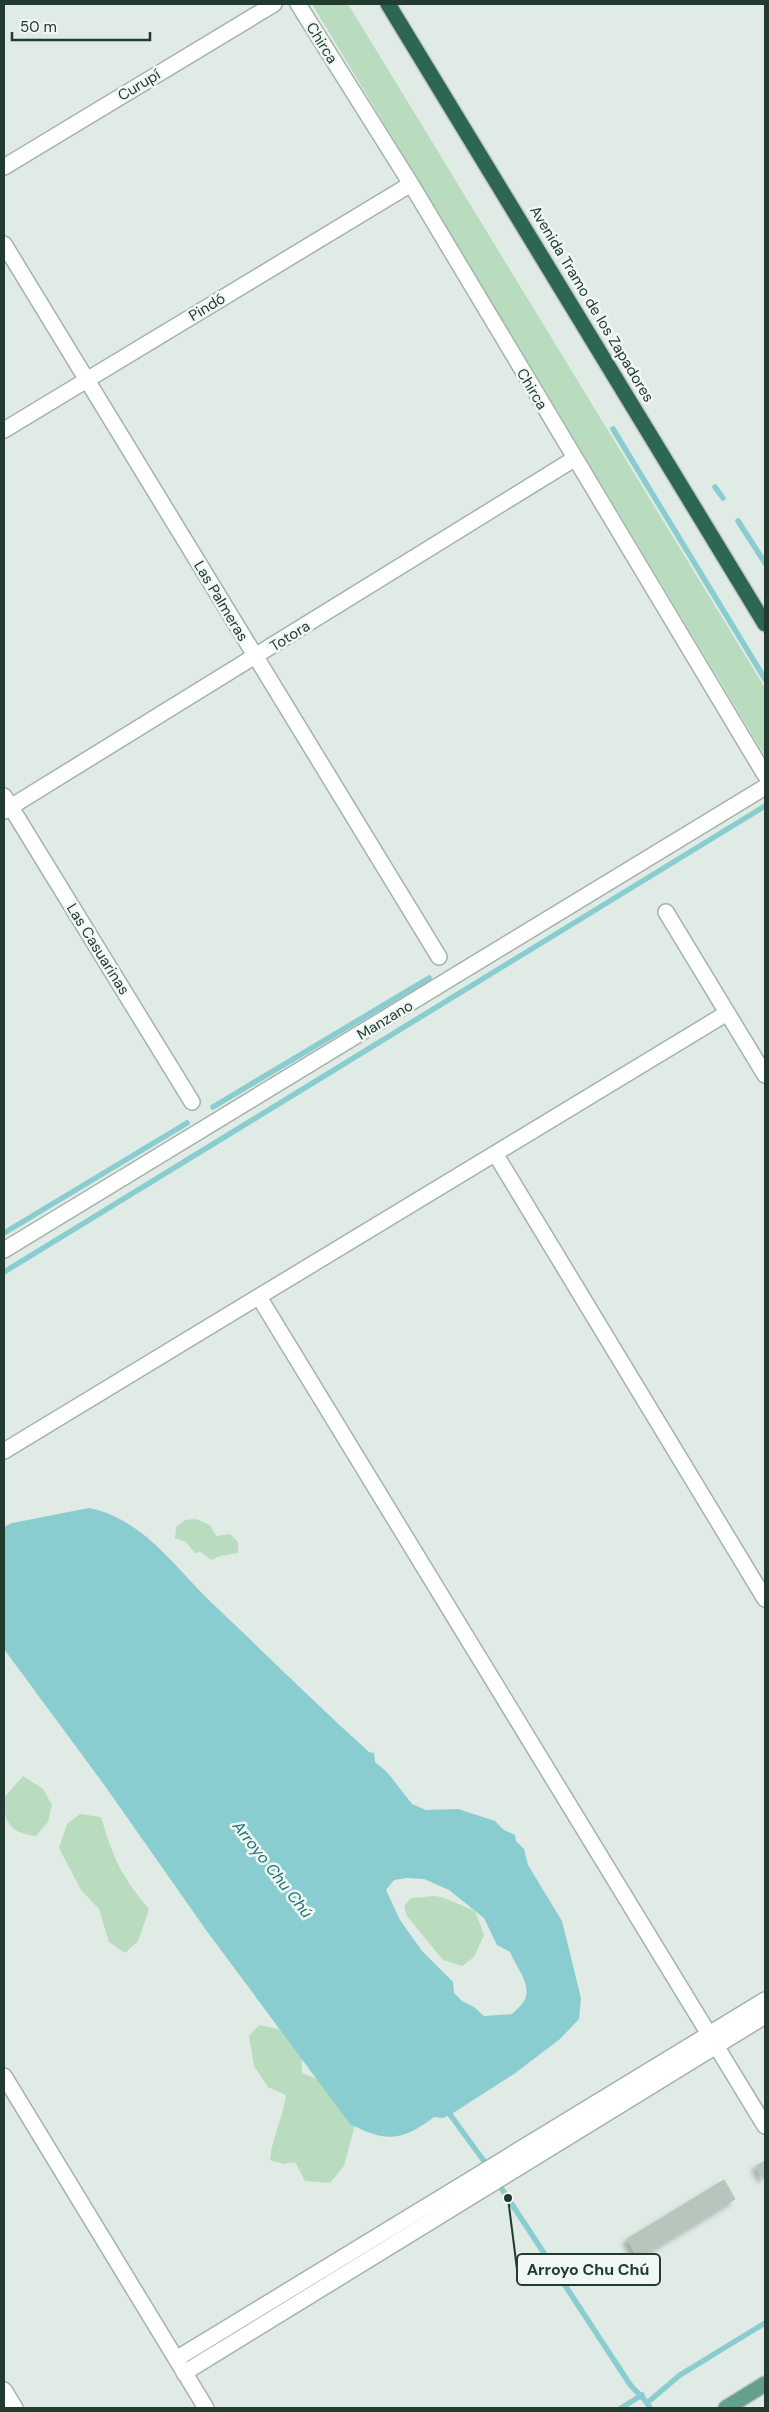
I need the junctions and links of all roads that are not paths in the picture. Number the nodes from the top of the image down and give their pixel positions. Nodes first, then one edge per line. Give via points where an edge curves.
1 (274, 4) edge
2 (298, 4) edge
3 (388, 4) edge
4 (4, 167) edge
5 (410, 184) junction
6 (4, 244) edge
7 (87, 379) junction
8 (4, 430) edge
9 (574, 459) junction
10 (765, 624) edge
11 (256, 658) junction
12 (765, 775) edge
13 (765, 787) edge
14 (6, 805) edge
15 (666, 912) dead end
16 (439, 957) dead end
17 (728, 1013) junction
18 (765, 1075) edge
19 (192, 1102) dead end
20 (496, 1155) junction
21 (4, 1250) edge
22 (259, 1297) junction
23 (4, 1451) edge
24 (765, 1599) edge
25 (765, 2000) edge
26 (765, 2016) edge
27 (713, 2040) junction
28 (4, 2076) edge
29 (765, 2126) edge
30 (180, 2366) junction
31 (765, 2384) edge
32 (4, 2390) edge
33 (15, 2408) edge
34 (206, 2408) edge
35 (726, 2408) edge

1 - 4 street, Curupí
2 - 5 street, Chirca
3 - 10 highway, Avenida Tramo de los Zapadores
5 - 7 street, Pindó
5 - 9 street, Chirca
6 - 7 street, Las Palmeras
7 - 8 street, Pindó
7 - 11 street, Las Palmeras
9 - 11 street, Totora
9 - 12 street, Chirca
11 - 14 street, Totora
11 - 16 street, Las Palmeras
13 - 21 street, Manzano
14 - 19 street, Las Casuarinas
15 - 17 street
17 - 18 street
17 - 20 street
20 - 22 street
20 - 24 street
22 - 23 street
22 - 27 street
25 - 27 street
26 - 27 street
27 - 29 street
27 - 30 street via 497,2163
27 - 30 street via 506,2176
28 - 30 street
30 - 34 street
31 - 35 main road
32 - 33 street

